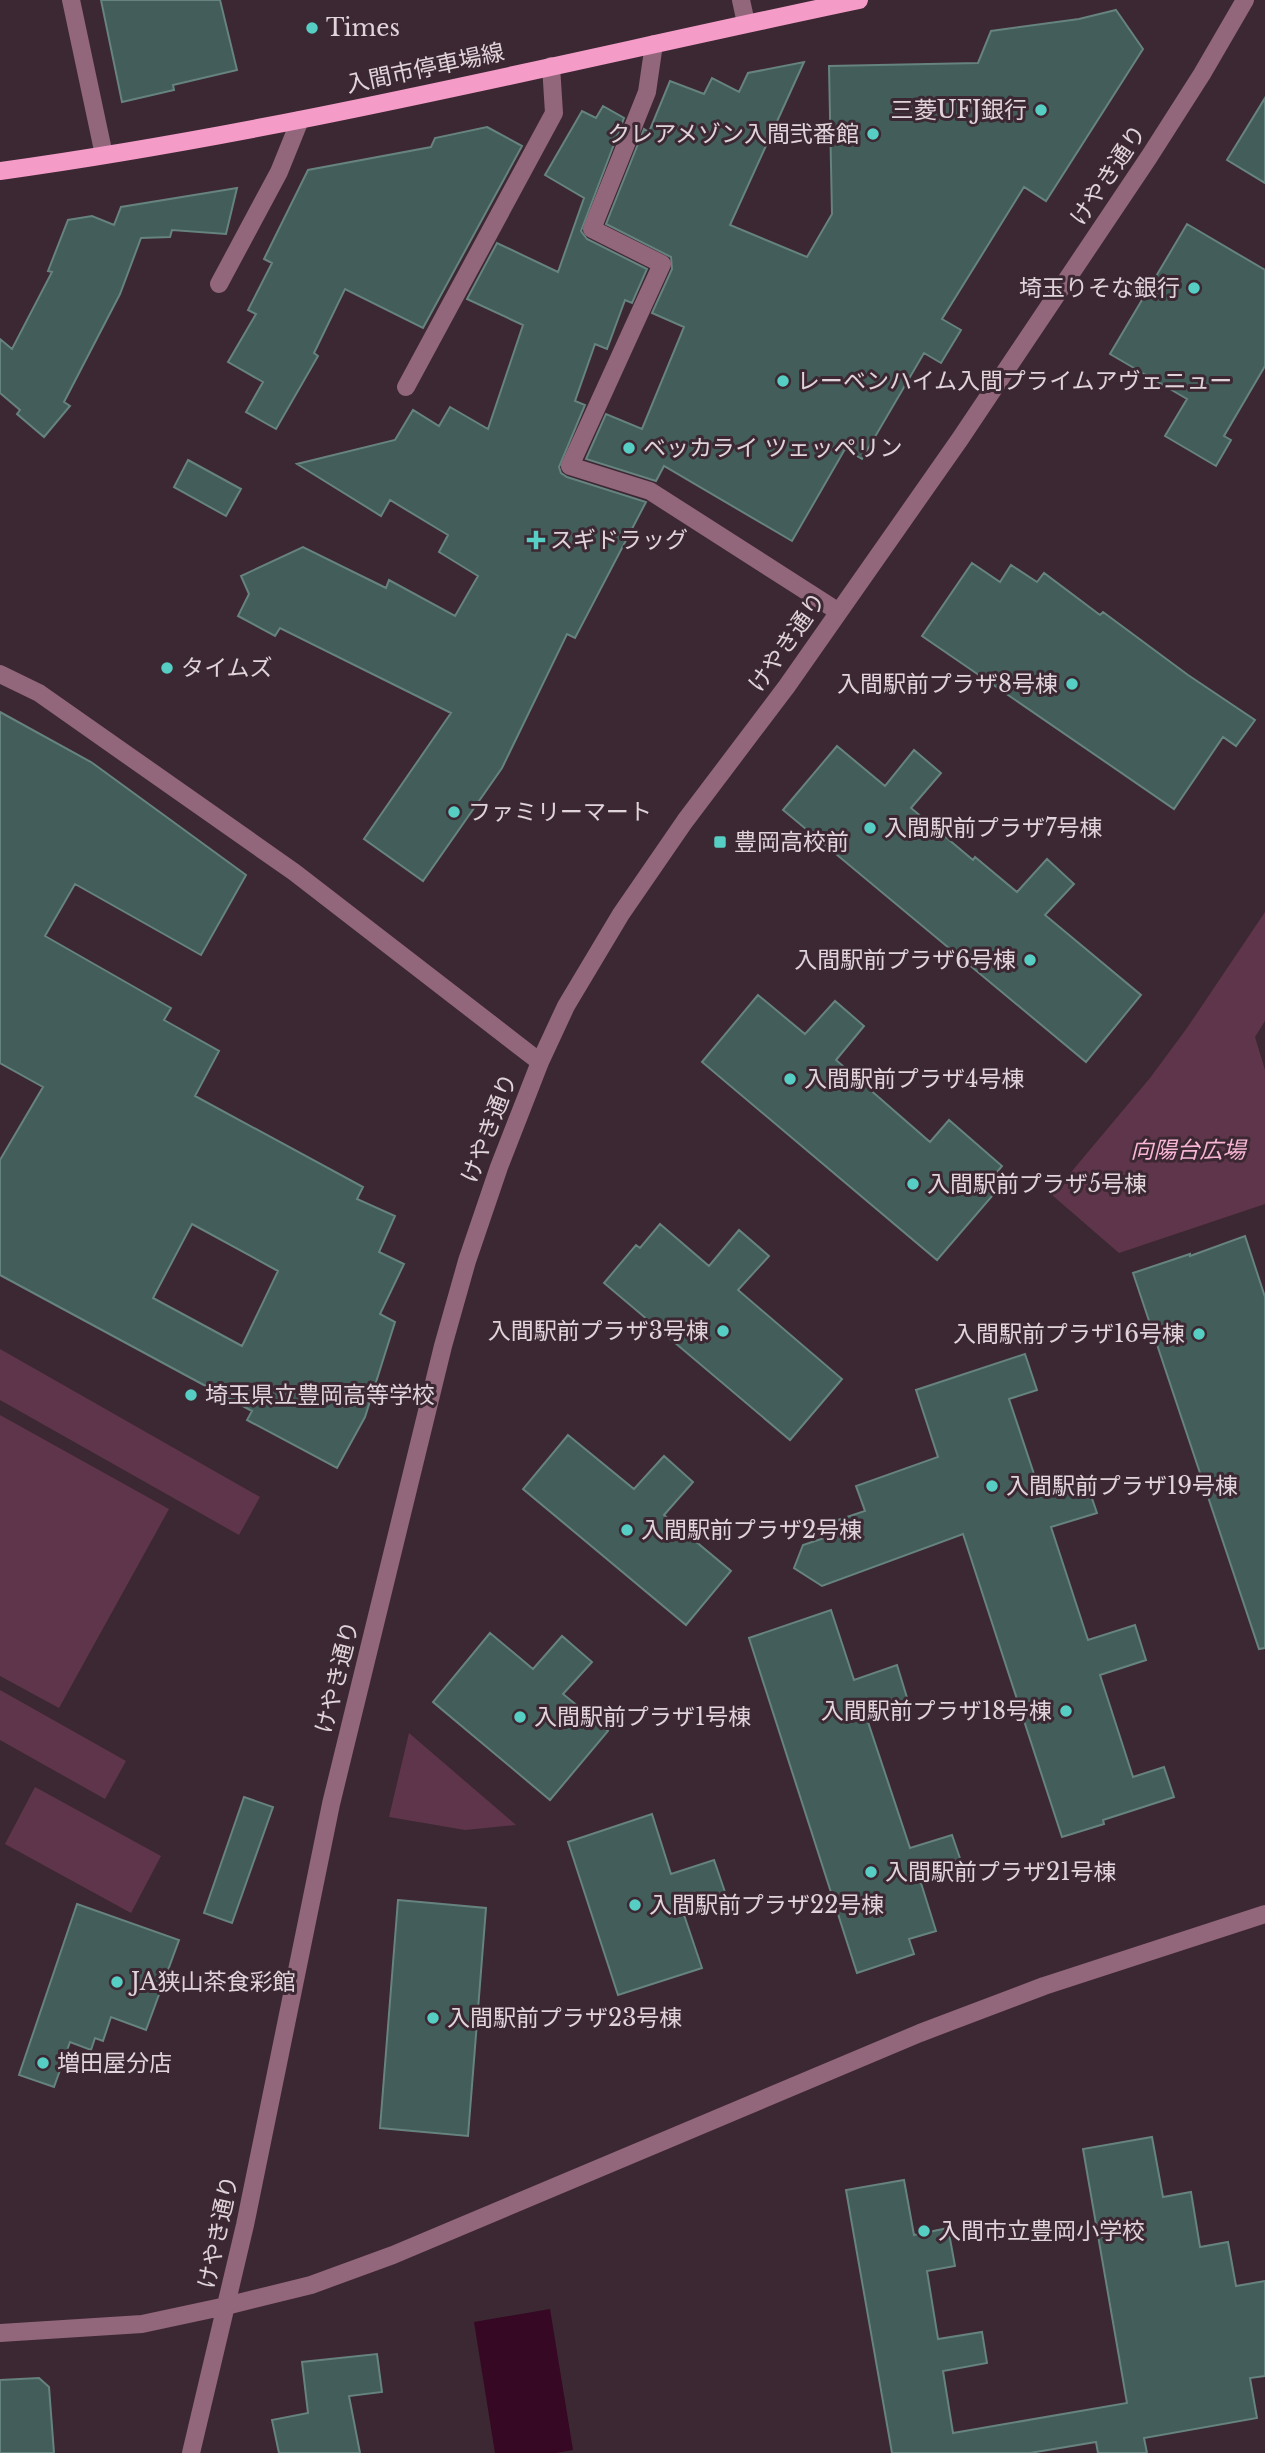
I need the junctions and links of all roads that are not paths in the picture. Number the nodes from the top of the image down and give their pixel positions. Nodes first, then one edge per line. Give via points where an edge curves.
1 (71, 0) edge
2 (741, 0) edge
3 (859, 0) edge
4 (1245, 0) edge
5 (746, 23) junction
6 (654, 44) junction
7 (551, 66) junction
8 (300, 120) junction
9 (104, 155) junction
10 (0, 171) edge
11 (219, 284) dead end
12 (405, 387) dead end
13 (839, 612) junction
14 (0, 674) edge
15 (540, 1062) junction
16 (1263, 1919) edge
17 (226, 2306) junction
18 (0, 2333) edge
19 (191, 2453) edge

1 - 9 street
2 - 5 street
3 - 5 main road, 入間市停車場線
4 - 13 street, けやき通り via 1149,157
5 - 6 main road, 入間市停車場線
6 - 7 main road, 入間市停車場線
6 - 13 street via 648,92 592,229 662,264 570,466 650,491
7 - 8 main road, 入間市停車場線
7 - 12 street via 554,113
8 - 9 main road, 入間市停車場線
8 - 11 street via 279,173
9 - 10 main road, 入間市停車場線
13 - 15 street, けやき通り via 621,915 566,1006
14 - 15 street via 39,693 294,872
15 - 17 street, けやき通り via 499,1167 443,1346 331,1804
16 - 17 street via 1044,1986 920,2033 393,2255 311,2285
17 - 18 street via 142,2323
17 - 19 street, けやき通り

